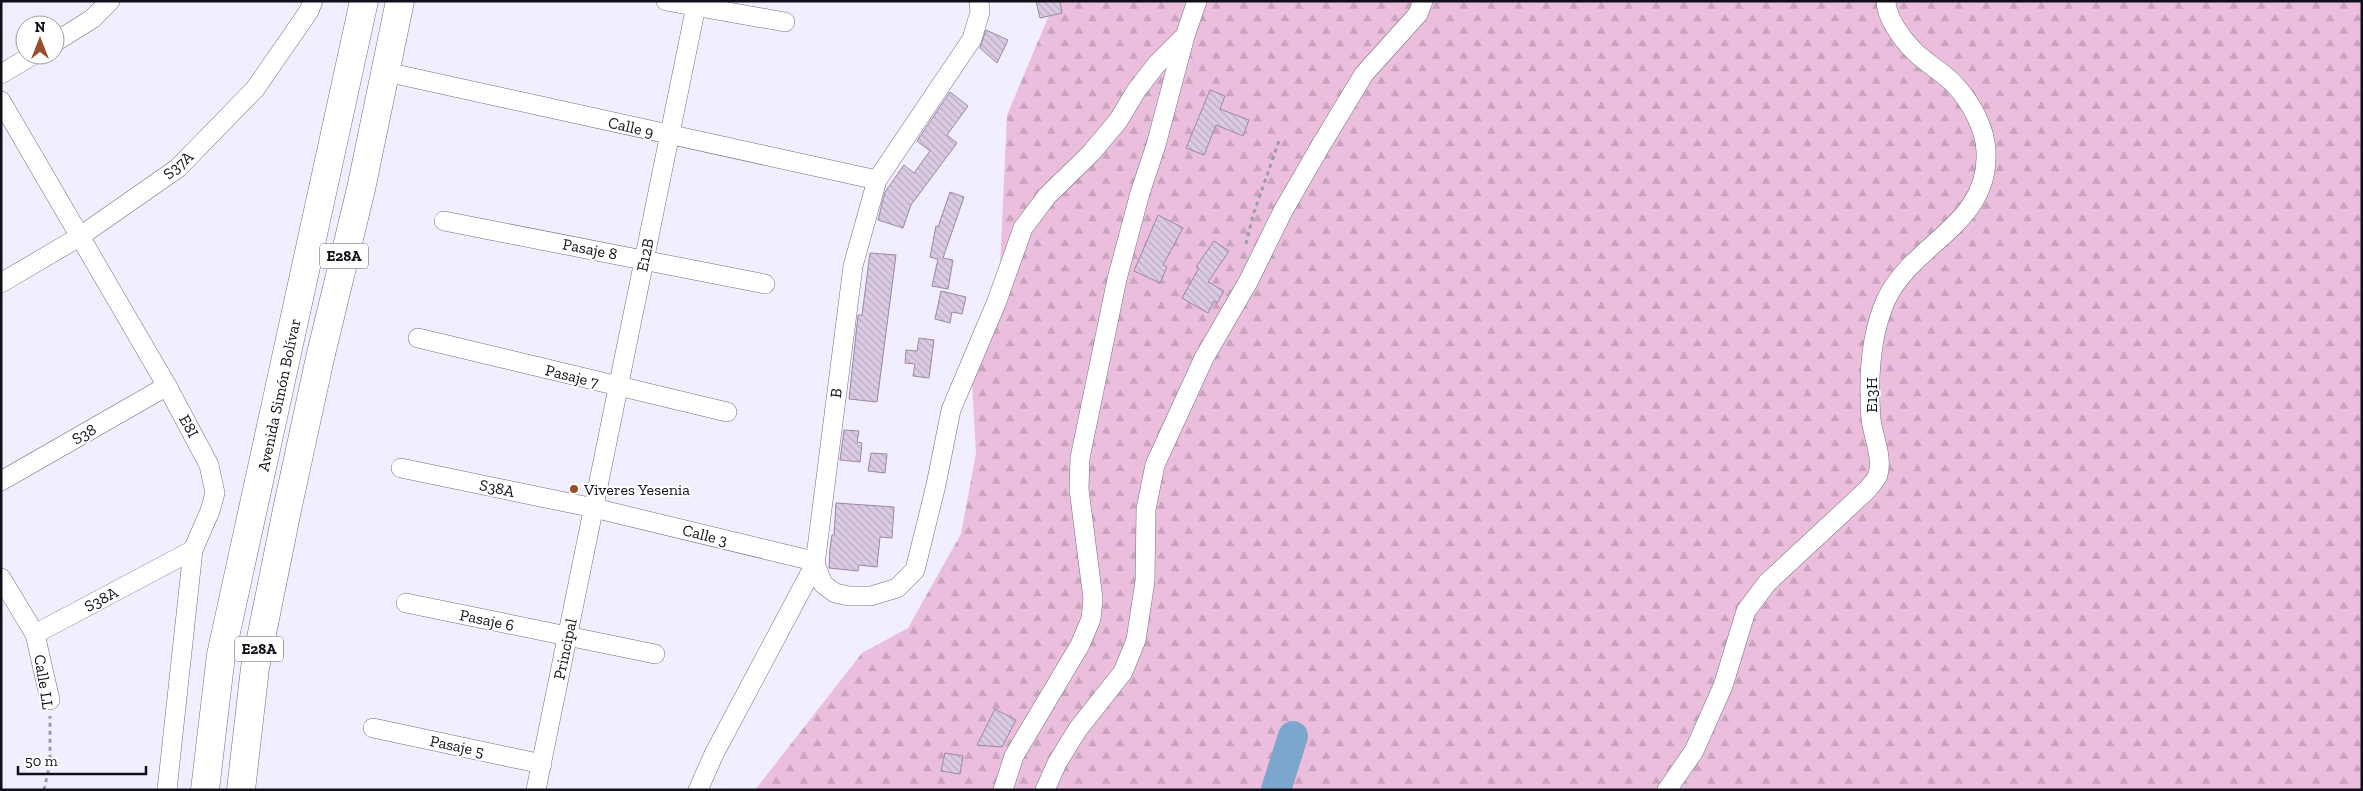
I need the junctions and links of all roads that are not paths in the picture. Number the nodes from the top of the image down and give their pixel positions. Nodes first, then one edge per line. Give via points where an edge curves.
1 (110, 1) edge
2 (313, 1) edge
3 (364, 1) edge
4 (400, 1) edge
5 (666, 1) edge
6 (979, 1) edge
7 (1197, 1) edge
8 (1886, 1) edge
9 (696, 4) edge
10 (1418, 6) edge
11 (786, 22) dead end
12 (65, 36) edge
13 (1186, 36) junction
14 (16, 65) edge
15 (386, 72) junction
16 (1, 74) edge
17 (1, 102) edge
18 (669, 135) junction
19 (877, 180) junction
20 (444, 220) dead end
21 (79, 237) junction
22 (644, 260) junction
23 (1, 283) edge
24 (765, 284) dead end
25 (418, 338) dead end
26 (167, 386) junction
27 (617, 387) junction
28 (727, 412) dead end
29 (269, 441) junction
30 (401, 468) dead end
31 (1, 481) edge
32 (594, 508) junction
33 (287, 510) junction
34 (193, 550) junction
35 (815, 564) junction
36 (1, 578) edge
37 (406, 603) dead end
38 (35, 634) junction
39 (568, 637) junction
40 (655, 654) dead end
41 (50, 700) road end
42 (373, 728) dead end
43 (542, 764) junction
44 (167, 790) edge
45 (205, 790) edge
46 (241, 790) edge
47 (536, 790) edge
48 (698, 790) edge
49 (1003, 790) edge
50 (1045, 790) edge
51 (1666, 790) edge

1 - 12 street via 92,19
2 - 21 street, S37A via 255,89 178,168
3 - 29 highway, Avenida Simón Bolívar / E28A
4 - 15 highway, Avenida Simón Bolívar / E28A
5 - 9 street
6 - 19 street, B via 980,12 972,39
7 - 13 street
8 - 51 street, E13H via 1894,25 1912,50 1953,84 1976,115 1986,150 1983,182 1970,208 1940,240 1916,259 1886,300 1871,348 1871,420 1878,450 1878,475 1867,490 1767,583 1746,611 1723,686 1694,751
9 - 11 street
9 - 18 street, E12B
10 - 50 street via 1364,74 1283,211 1248,282 1204,358 1155,465 1146,509 1145,581 1136,640 1123,672 1078,729
13 - 35 street via 1156,65 1092,153 1047,196 1023,228 997,301 950,410 915,570 897,588 871,596 849,596 835,593 823,584
13 - 49 street via 1117,279 1080,458 1079,489 1093,599 1091,619 1080,645 1014,756
14 - 16 street
15 - 18 street, Calle 9
15 - 33 highway, Avenida Simón Bolívar / E28A
17 - 21 street, E8I
18 - 19 street, Calle 9
18 - 22 street, E12B
19 - 35 street, B via 853,266
20 - 22 street, Pasaje 8
21 - 23 street, S37A
21 - 26 street, E8I
22 - 24 street, Pasaje 8
22 - 27 street, E12B
25 - 27 street, Pasaje 7
26 - 31 street, S38
26 - 34 street, E8I via 210,465 215,493
27 - 28 street, Pasaje 7
27 - 32 street, E12B
29 - 33 highway via 289,440 293,448
29 - 45 highway, Avenida Simón Bolívar / E28A via 221,655
30 - 32 street, S38A
32 - 35 street, Calle 3 via 805,558
32 - 39 street, Principal
33 - 46 highway, Avenida Simón Bolívar / E28A via 255,668
34 - 38 street, S38A
34 - 44 street, E8I
35 - 48 street, B
36 - 38 street, Calle LL
37 - 39 street, Pasaje 6
38 - 41 street, Calle LL
39 - 40 street, Pasaje 6
39 - 43 street, Principal
42 - 43 street, Pasaje 5
43 - 47 street, Principal

